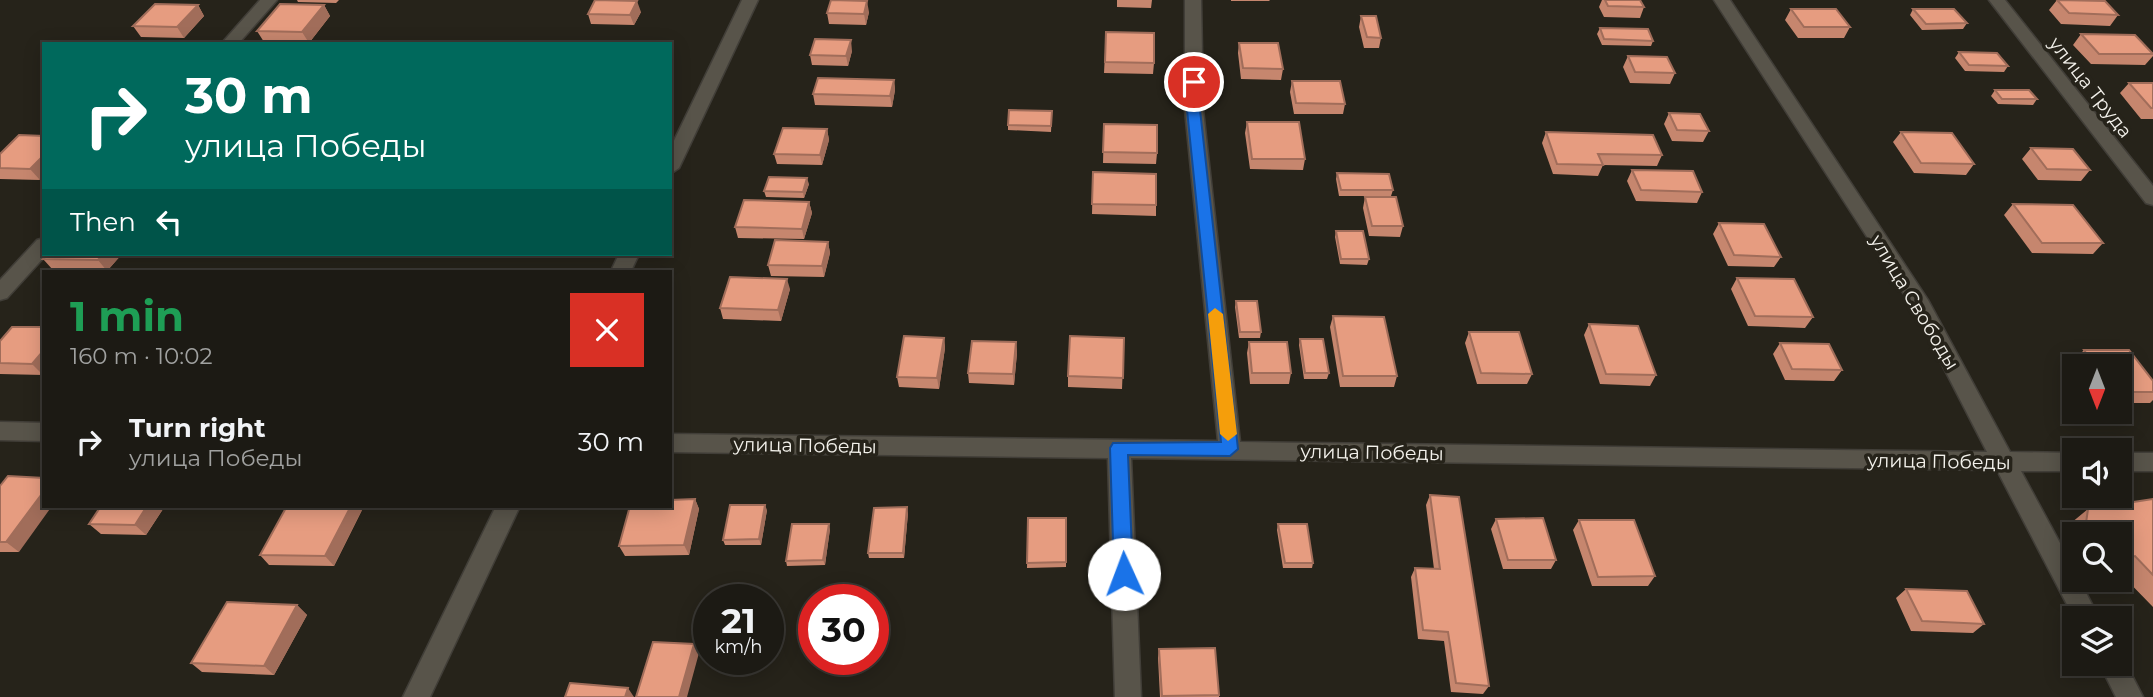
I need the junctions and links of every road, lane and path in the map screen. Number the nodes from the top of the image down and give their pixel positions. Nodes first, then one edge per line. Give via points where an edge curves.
1 (269, 0) edge
2 (750, 0) edge
3 (1193, 0) edge
4 (1722, 0) edge
5 (1997, 0) edge
6 (231, 42) edge
7 (672, 163) edge
8 (2153, 199) edge
9 (42, 247) edge
10 (0, 293) edge
11 (0, 432) edge
12 (42, 432) edge
13 (672, 443) edge
14 (1119, 448) junction
15 (1230, 449) junction
16 (2002, 462) junction
17 (2062, 462) edge
18 (2132, 462) edge
19 (2153, 462) edge
20 (507, 508) edge
21 (2080, 606) edge
22 (2119, 676) edge
23 (415, 697) edge
24 (1128, 697) edge
25 (2130, 697) edge

1 - 6 street
2 - 7 street
3 - 15 street via 1194,110
4 - 16 street, улица Свободы via 1921,305
5 - 8 street, улица Труда
9 - 10 street
11 - 12 street
13 - 14 street, улица Победы
14 - 15 street, улица Победы
14 - 24 street
15 - 16 street, улица Победы
16 - 17 street, улица Победы
16 - 21 street, улица Свободы
18 - 19 street
20 - 23 street
22 - 25 street

